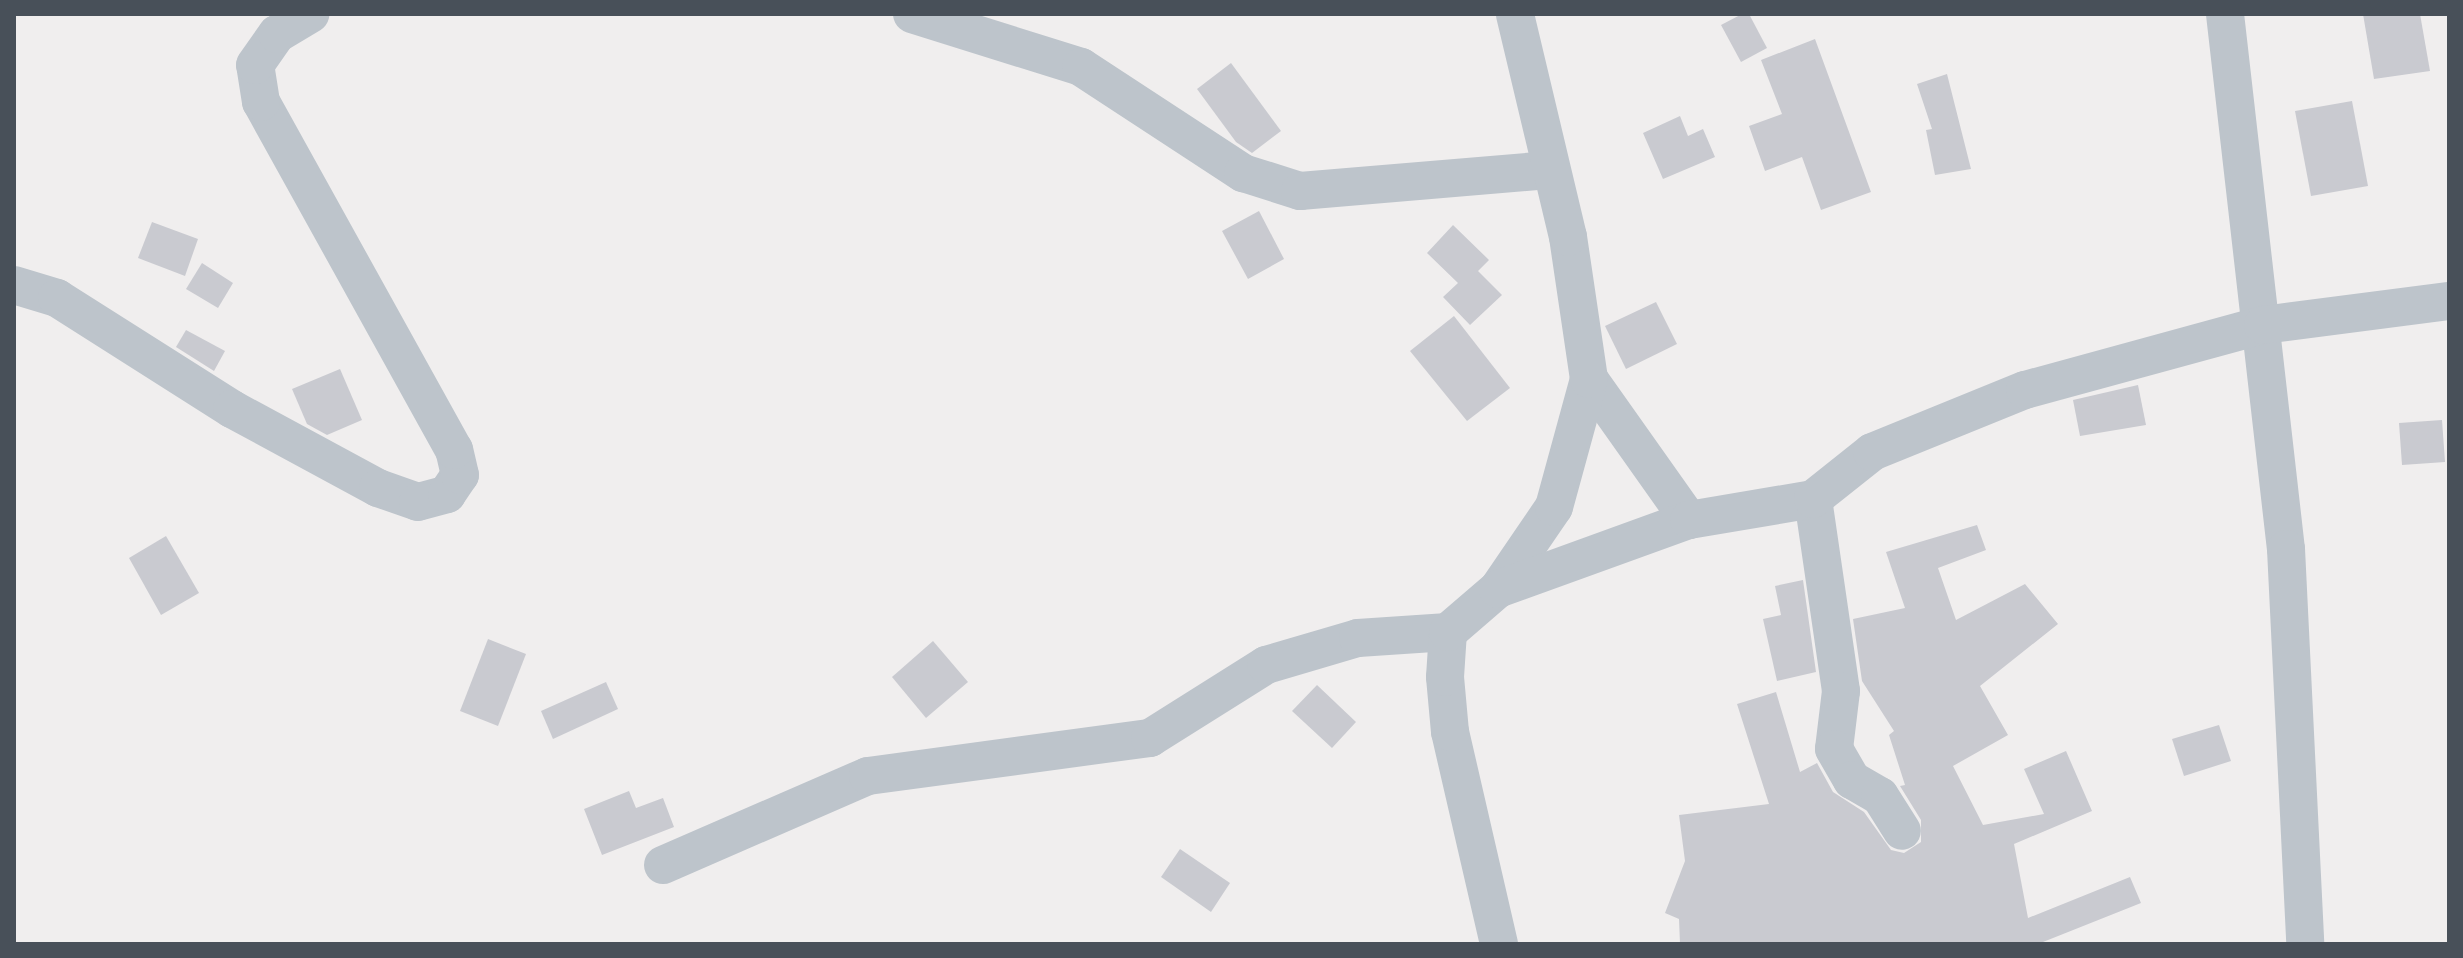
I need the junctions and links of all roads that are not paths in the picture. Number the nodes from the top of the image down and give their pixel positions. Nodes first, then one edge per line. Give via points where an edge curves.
1 (310, 14) edge
2 (912, 14) edge
3 (1515, 14) edge
4 (2225, 14) edge
5 (1551, 170) junction
6 (14, 285) edge
7 (2449, 301) edge
8 (2263, 325) junction
9 (1589, 379) junction
10 (1813, 499) junction
11 (1689, 520) junction
12 (1498, 589) junction
13 (1448, 632) junction
14 (1902, 831) dead end
15 (663, 865) dead end
16 (1499, 944) edge
17 (2305, 944) edge

1 - 6 street via 277,34 255,65 261,102 454,450 460,475 447,494 418,502 378,488 232,409 57,298
2 - 5 street via 1081,67 1243,173 1300,191
3 - 5 street
4 - 8 street
5 - 9 street
7 - 8 street
8 - 10 street via 2025,390 1872,452
8 - 17 street via 2286,549
9 - 11 street
9 - 12 street via 1554,507
10 - 11 street
10 - 14 street via 1841,691 1834,749 1841,767 1880,796
11 - 12 street
12 - 13 street
13 - 15 street via 1358,638 1266,665 1150,738 868,776
13 - 16 street via 1450,732

